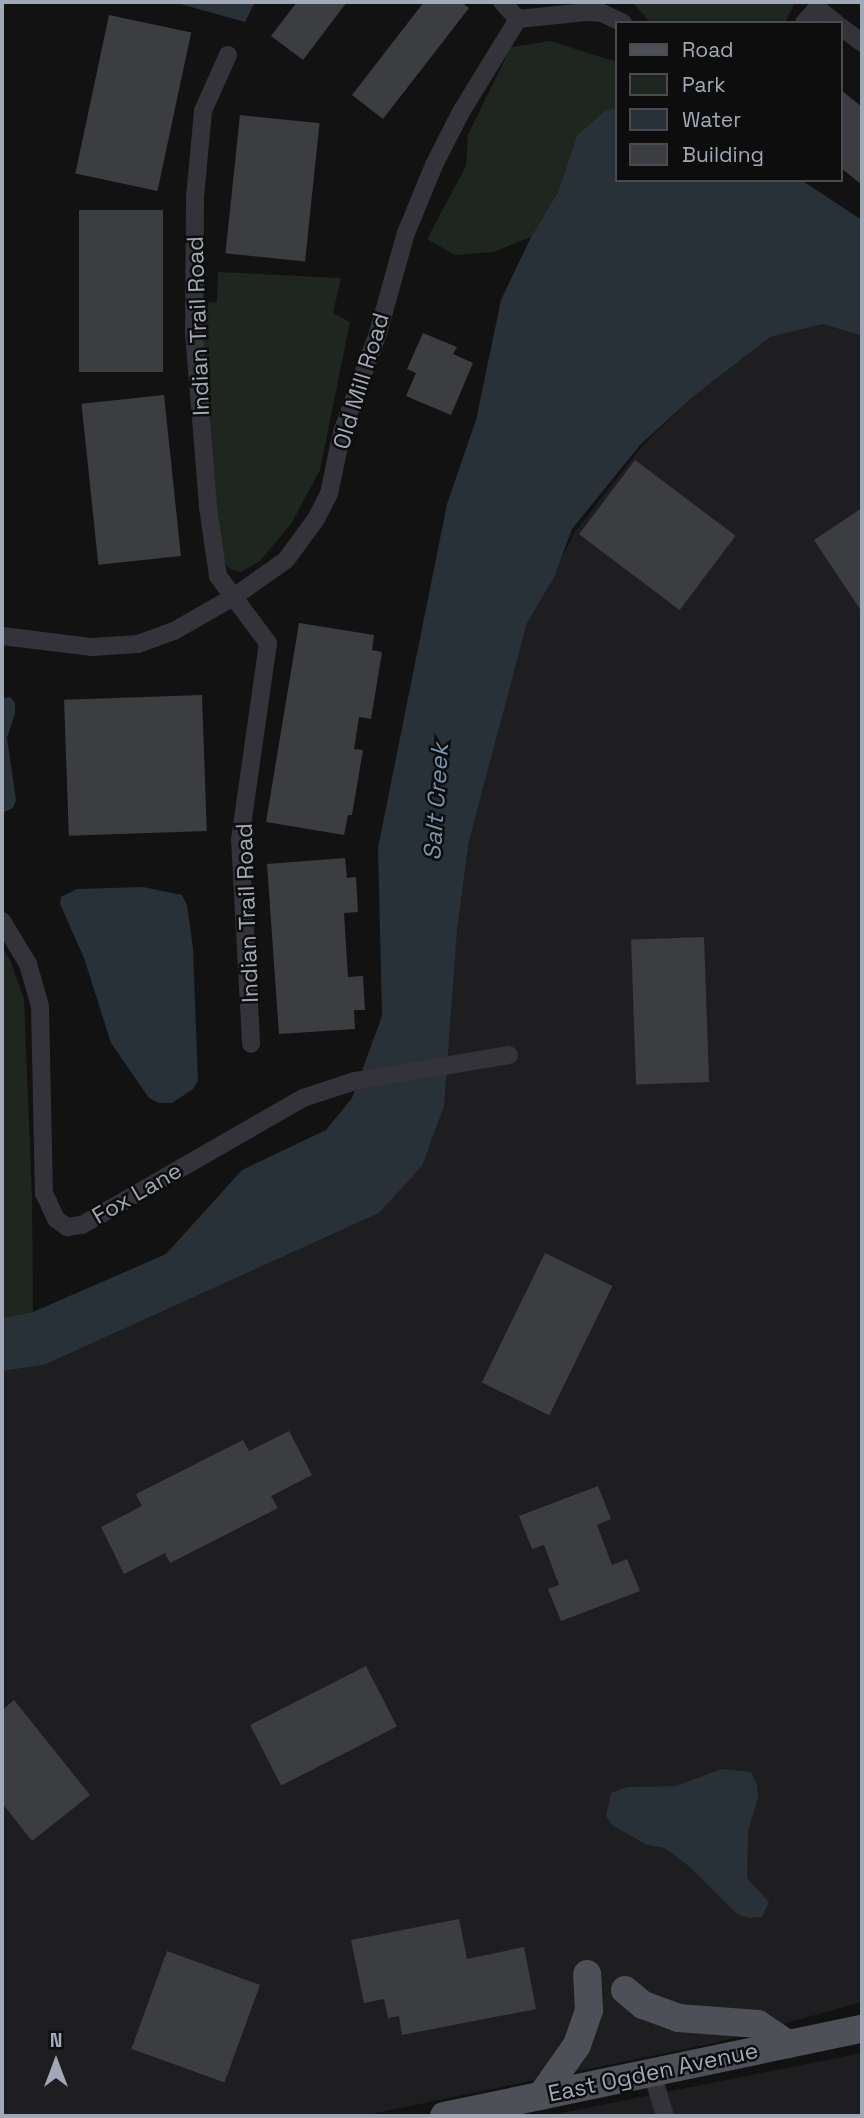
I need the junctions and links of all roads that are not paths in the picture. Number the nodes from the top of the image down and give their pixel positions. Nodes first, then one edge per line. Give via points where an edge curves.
1 (502, 2) edge
2 (818, 5) edge
3 (517, 19) junction
4 (619, 21) edge
5 (806, 21) edge
6 (834, 21) edge
7 (843, 29) edge
8 (862, 43) edge
9 (229, 55) dead end
10 (235, 596) junction
11 (2, 636) edge
12 (2, 921) edge
13 (251, 1044) dead end
14 (509, 1055) dead end
15 (587, 1974) dead end
16 (625, 1990) dead end
17 (862, 2029) edge
18 (788, 2044) junction
19 (652, 2073) junction
20 (541, 2096) junction
21 (443, 2116) edge
22 (665, 2116) edge

1 - 3 street
2 - 5 street
2 - 6 street
3 - 4 street via 587,12
3 - 10 street, Old Mill Road via 461,112 406,233 342,432 329,494 286,560
7 - 8 street
9 - 10 street, Indian Trail Road via 203,111 192,266 208,508 218,576
10 - 11 street, Old Mill Road via 174,631 138,644 92,647
10 - 13 street, Indian Trail Road via 268,643 240,839
12 - 14 street, Fox Lane via 28,964 40,1006 44,1193 56,1219 67,1227 89,1221 303,1098 355,1080
15 - 20 main road via 589,2010 577,2045
16 - 18 main road via 643,2006 678,2018 758,2024
17 - 18 main road, East Ogden Avenue
18 - 19 main road, East Ogden Avenue
19 - 20 main road, East Ogden Avenue
19 - 22 street
20 - 21 main road, East Ogden Avenue

